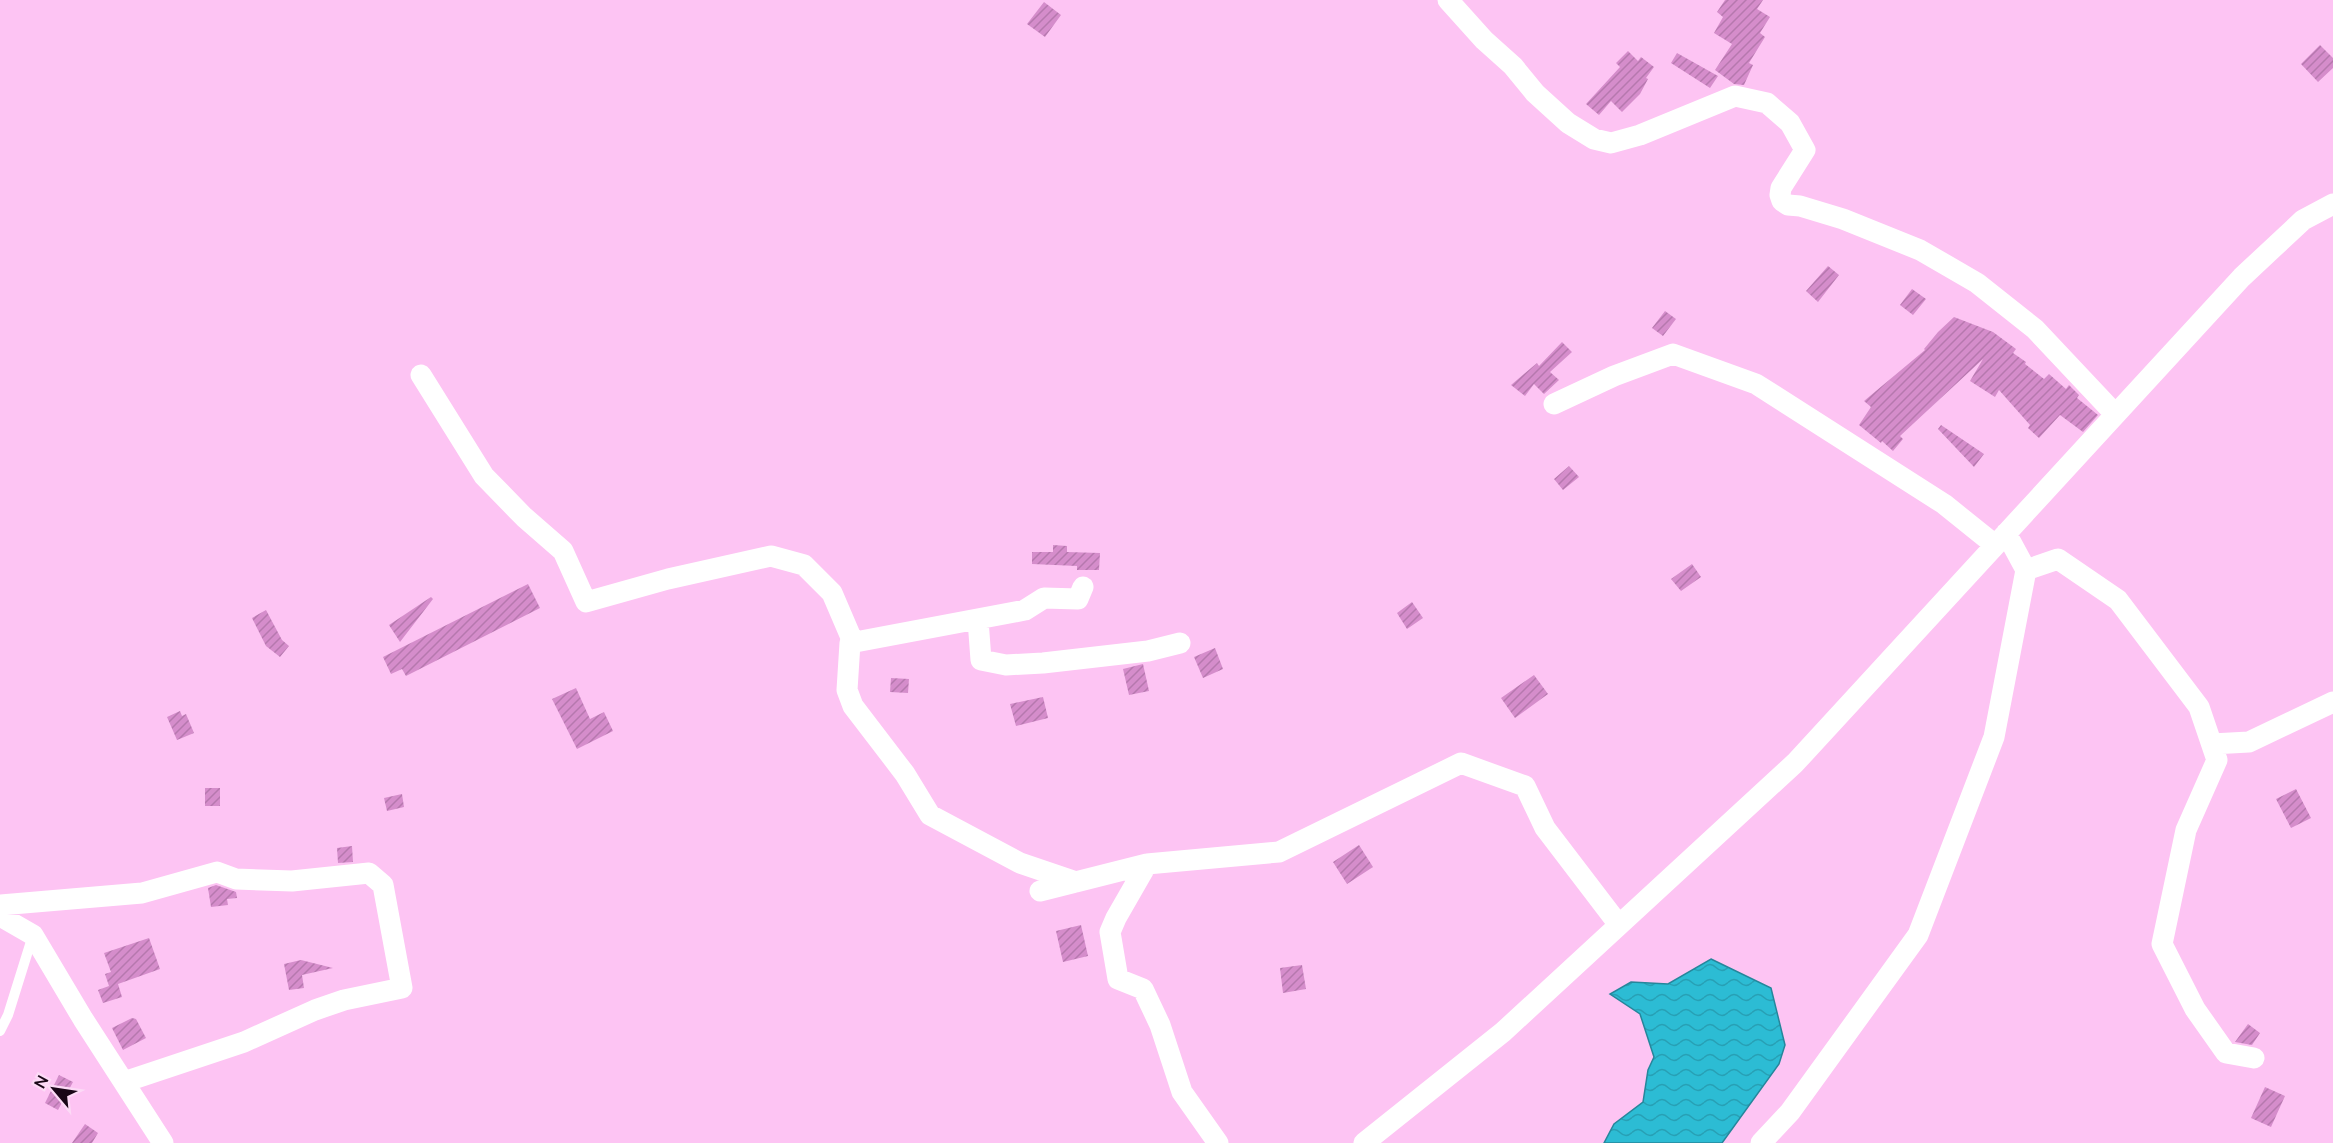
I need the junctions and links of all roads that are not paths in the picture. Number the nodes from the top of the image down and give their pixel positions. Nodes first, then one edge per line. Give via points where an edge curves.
1 (1448, 0) edge
2 (2333, 204) edge
3 (421, 375) dead end
4 (1554, 404) dead end
5 (2115, 414) junction
6 (2000, 539) junction
7 (2026, 570) junction
8 (1083, 587) dead end
9 (978, 620) junction
10 (853, 642) junction
11 (1180, 643) dead end
12 (2333, 702) edge
13 (2212, 744) junction
14 (1147, 864) junction
15 (1076, 882) junction
16 (1040, 891) dead end
17 (0, 905) edge
18 (0, 916) edge
19 (1619, 925) junction
20 (33, 935) junction
21 (0, 1031) edge
22 (2254, 1058) dead end
23 (124, 1082) junction
24 (163, 1143) edge
25 (1218, 1143) edge
26 (1364, 1143) edge
27 (1761, 1143) edge

1 - 5 street via 1535,93 1568,123 1594,139 1611,143 1640,135 1735,96 1767,103 1790,123 1805,150 1781,188 1782,201 1843,219 1920,250 1977,283 2035,329
2 - 5 street via 2303,220 2242,278
3 - 10 street via 484,476 563,551 586,602 771,556 804,565 832,593
4 - 6 street via 1673,354 1756,384
5 - 6 street
6 - 7 street
6 - 19 street via 1795,763
7 - 13 street via 2058,559 2118,600 2199,707
7 - 27 street via 1994,737 1918,935 1790,1112
8 - 9 street via 1078,599 1044,598 1024,610
9 - 10 street
9 - 11 street via 981,660 1006,665 1148,651
10 - 15 street via 847,690 853,706 905,774 930,816 1020,863
12 - 13 street via 2250,742
13 - 22 street via 2217,760 2186,830 2162,944 2195,1010 2226,1053
14 - 15 street
14 - 19 street via 1279,852 1461,763 1525,786 1545,828
14 - 25 street via 1110,932 1118,979 1143,988 1182,1092
15 - 16 street
17 - 23 street via 142,893 216,872 236,879 292,880 369,873 383,885 402,988 344,1000 244,1042
18 - 20 street
19 - 26 street via 1503,1032
20 - 21 lane
20 - 23 street
23 - 24 street

